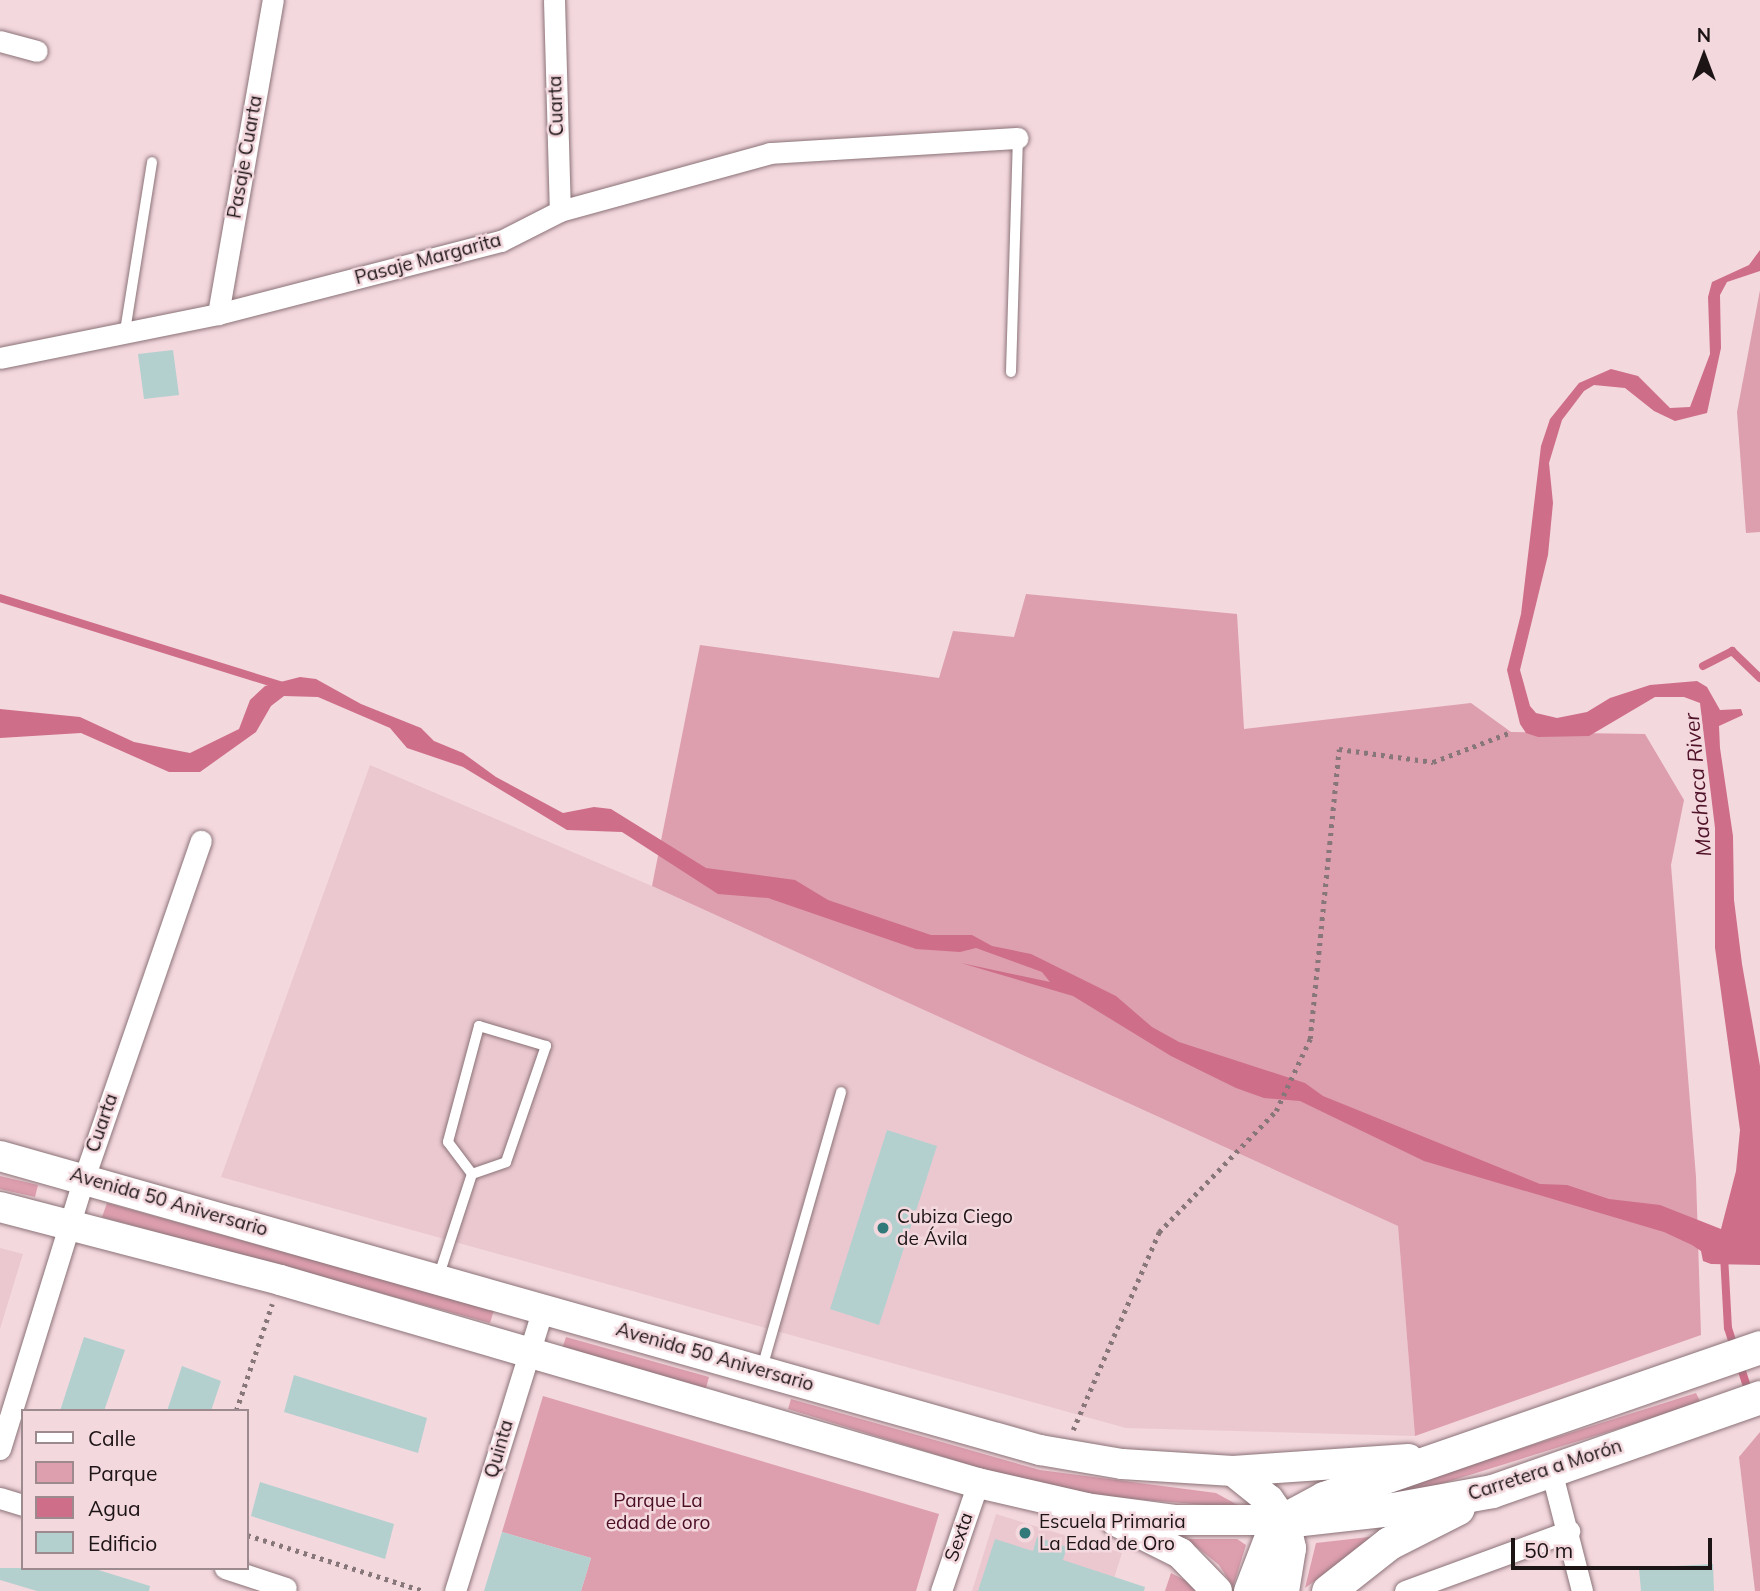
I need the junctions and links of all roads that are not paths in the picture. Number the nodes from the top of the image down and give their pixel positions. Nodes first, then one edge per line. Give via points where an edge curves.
1 (273, 0) edge
2 (554, 0) edge
3 (0, 41) edge
4 (37, 51) dead end
5 (1018, 138) joint
6 (152, 162) dead end
7 (560, 211) junction
8 (218, 314) junction
9 (125, 331) junction
10 (0, 358) edge
11 (1011, 372) dead end
12 (201, 841) dead end
13 (841, 1092) dead end
14 (0, 1156) edge
15 (472, 1174) junction
16 (83, 1178) junction
17 (0, 1207) edge
18 (69, 1223) junction
19 (438, 1278) junction
20 (543, 1308) junction
21 (1757, 1349) edge
22 (527, 1350) junction
23 (761, 1371) junction
24 (1760, 1397) edge
25 (748, 1416) junction
26 (0, 1449) edge
27 (1442, 1455) junction
28 (1551, 1470) junction
29 (1233, 1471) junction
30 (978, 1483) junction
31 (1492, 1491) junction
32 (0, 1498) edge
33 (21, 1504) edge
34 (1087, 1508) junction
35 (1283, 1520) junction
36 (1569, 1531) junction
37 (231, 1570) edge
38 (286, 1587) dead end
39 (455, 1591) edge
40 (941, 1591) edge
41 (1217, 1591) edge
42 (1250, 1591) edge
43 (1282, 1591) edge
44 (1328, 1591) edge
45 (1405, 1591) edge
46 (1582, 1591) edge

1 - 8 street, Pasaje Cuarta
2 - 7 street, Cuarta
3 - 4 street
5 - 7 street, Pasaje Margarita via 770,152
5 - 11 lane
6 - 9 lane
7 - 8 street, Pasaje Margarita via 501,241
8 - 9 street, Pasaje Margarita
9 - 10 street, Pasaje Margarita
12 - 16 street, Cuarta
13 - 23 lane
14 - 16 main road, Avenida 50 Aniversario
15 - 15 lane via 506,1163 546,1046 479,1026 447,1142
15 - 19 lane
16 - 18 street, Cuarta
16 - 19 main road, Avenida 50 Aniversario
17 - 18 main road
18 - 22 main road
18 - 26 street, Cuarta
19 - 20 main road, Avenida 50 Aniversario
20 - 22 street, Quinta
20 - 23 main road, Avenida 50 Aniversario
21 - 27 main road
22 - 25 main road
22 - 39 street, Quinta
23 - 25 main road
23 - 29 main road, Avenida 50 Aniversario via 1063,1454 1134,1466
24 - 28 main road, Carretera a Morón
25 - 30 main road
27 - 29 main road, Avenida 50 Aniversario via 1364,1465
27 - 35 main road via 1324,1498
28 - 31 main road, Carretera a Morón
28 - 36 street
29 - 35 main road via 1269,1500
30 - 34 main road
30 - 40 street, Sexta
31 - 35 main road, Carretera a Morón via 1393,1509
31 - 44 main road via 1389,1543
32 - 33 street
34 - 35 main road via 1176,1520
34 - 41 main road via 1180,1553
35 - 42 main road via 1264,1548
35 - 43 main road via 1289,1548
36 - 45 street
36 - 46 street
37 - 38 street

